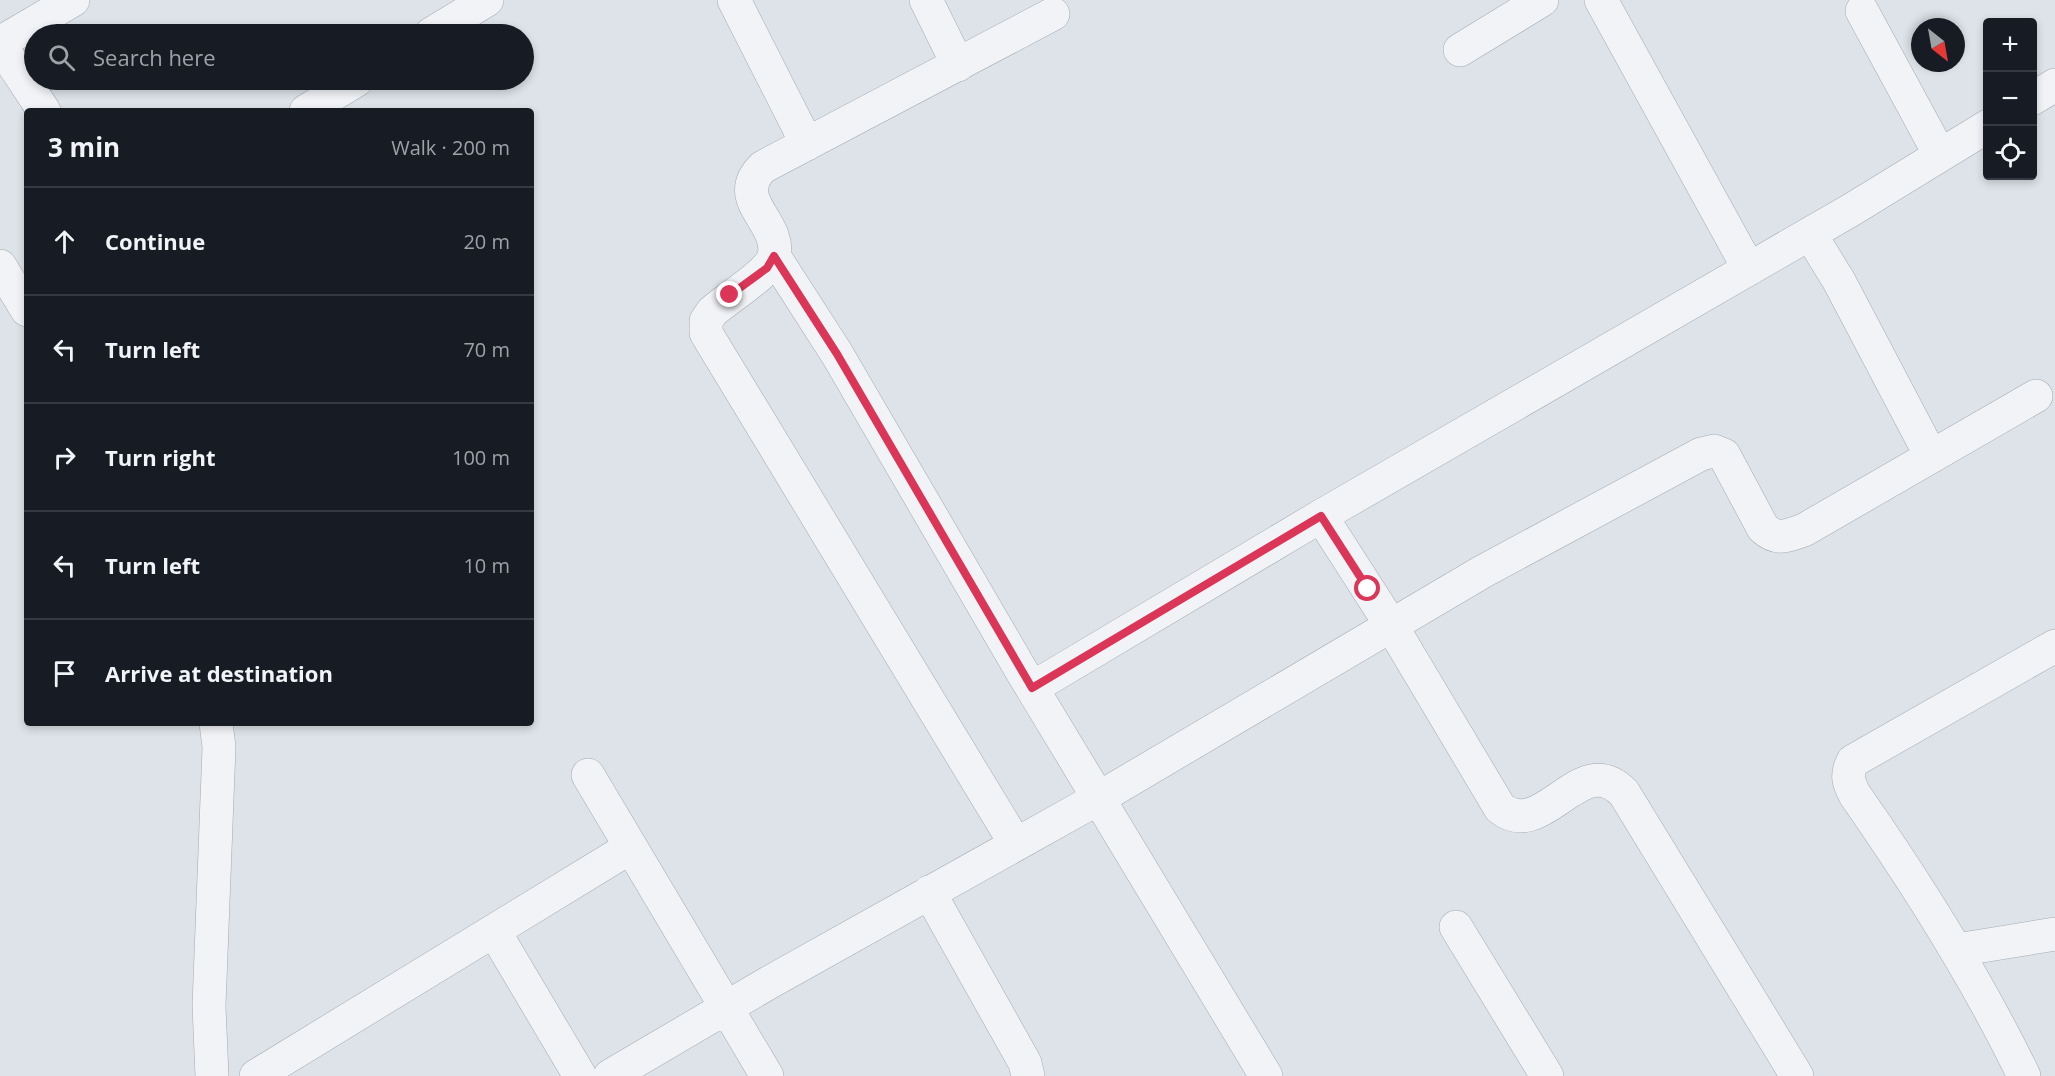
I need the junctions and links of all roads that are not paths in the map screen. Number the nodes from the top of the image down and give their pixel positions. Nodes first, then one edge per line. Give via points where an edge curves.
1 (73, 0) edge
2 (487, 0) edge
3 (734, 0) edge
4 (926, 0) edge
5 (1542, 0) edge
6 (1601, 0) edge
7 (1862, 11) dead end
8 (1053, 14) dead end
9 (33, 24) edge
10 (447, 24) edge
11 (24, 30) edge
12 (2, 43) edge
13 (1460, 50) dead end
14 (958, 65) junction
15 (24, 79) edge
16 (2055, 85) edge
17 (31, 90) edge
18 (341, 90) edge
19 (2037, 96) edge
20 (42, 108) edge
21 (311, 108) edge
22 (1983, 129) edge
23 (807, 144) junction
24 (1940, 155) junction
25 (1810, 234) junction
26 (774, 256) junction
27 (1749, 269) junction
28 (2036, 396) dead end
29 (1931, 456) junction
30 (1321, 516) junction
31 (1391, 625) junction
32 (2055, 646) edge
33 (1032, 688) junction
34 (216, 726) edge
35 (588, 775) dead end
36 (1099, 798) junction
37 (1015, 843) junction
38 (631, 847) junction
39 (929, 892) junction
40 (1456, 927) dead end
41 (494, 931) junction
42 (2055, 934) edge
43 (1957, 950) junction
44 (727, 1007) junction
45 (212, 1076) edge
46 (256, 1076) edge
47 (580, 1076) edge
48 (610, 1076) edge
49 (767, 1076) edge
50 (1028, 1076) edge
51 (1266, 1076) edge
52 (1547, 1076) edge
53 (1797, 1076) edge
54 (2024, 1076) edge

1 - 9 street
2 - 10 street
3 - 23 street
4 - 14 street
5 - 13 street
6 - 27 street
7 - 24 street
8 - 14 street
11 - 12 street
12 - 15 street
14 - 23 street
16 - 19 street
17 - 20 street
18 - 21 street
22 - 24 street
23 - 26 street via 763,167 753,177 750,188 773,243
24 - 25 street
25 - 27 street
25 - 29 street
26 - 33 street via 837,354
26 - 37 street via 767,268 711,312 706,321 708,338
27 - 30 street
28 - 29 street
29 - 31 street via 1804,530 1783,537 1772,536 1763,528 1724,455 1714,451 1701,454
30 - 31 street
30 - 33 street
31 - 36 street
31 - 53 street via 1500,808 1510,816 1533,814 1589,780 1602,778 1614,782 1624,793
32 - 43 street via 1853,761 1848,770 1848,782 1855,795
33 - 36 street
34 - 45 street via 219,747 209,1006
35 - 38 street
36 - 37 street
36 - 51 street
37 - 39 street
38 - 41 street
38 - 44 street
39 - 44 street
39 - 50 street via 1025,1063
40 - 52 street
41 - 46 street
41 - 47 street
42 - 43 street
43 - 54 street
44 - 48 street
44 - 49 street

